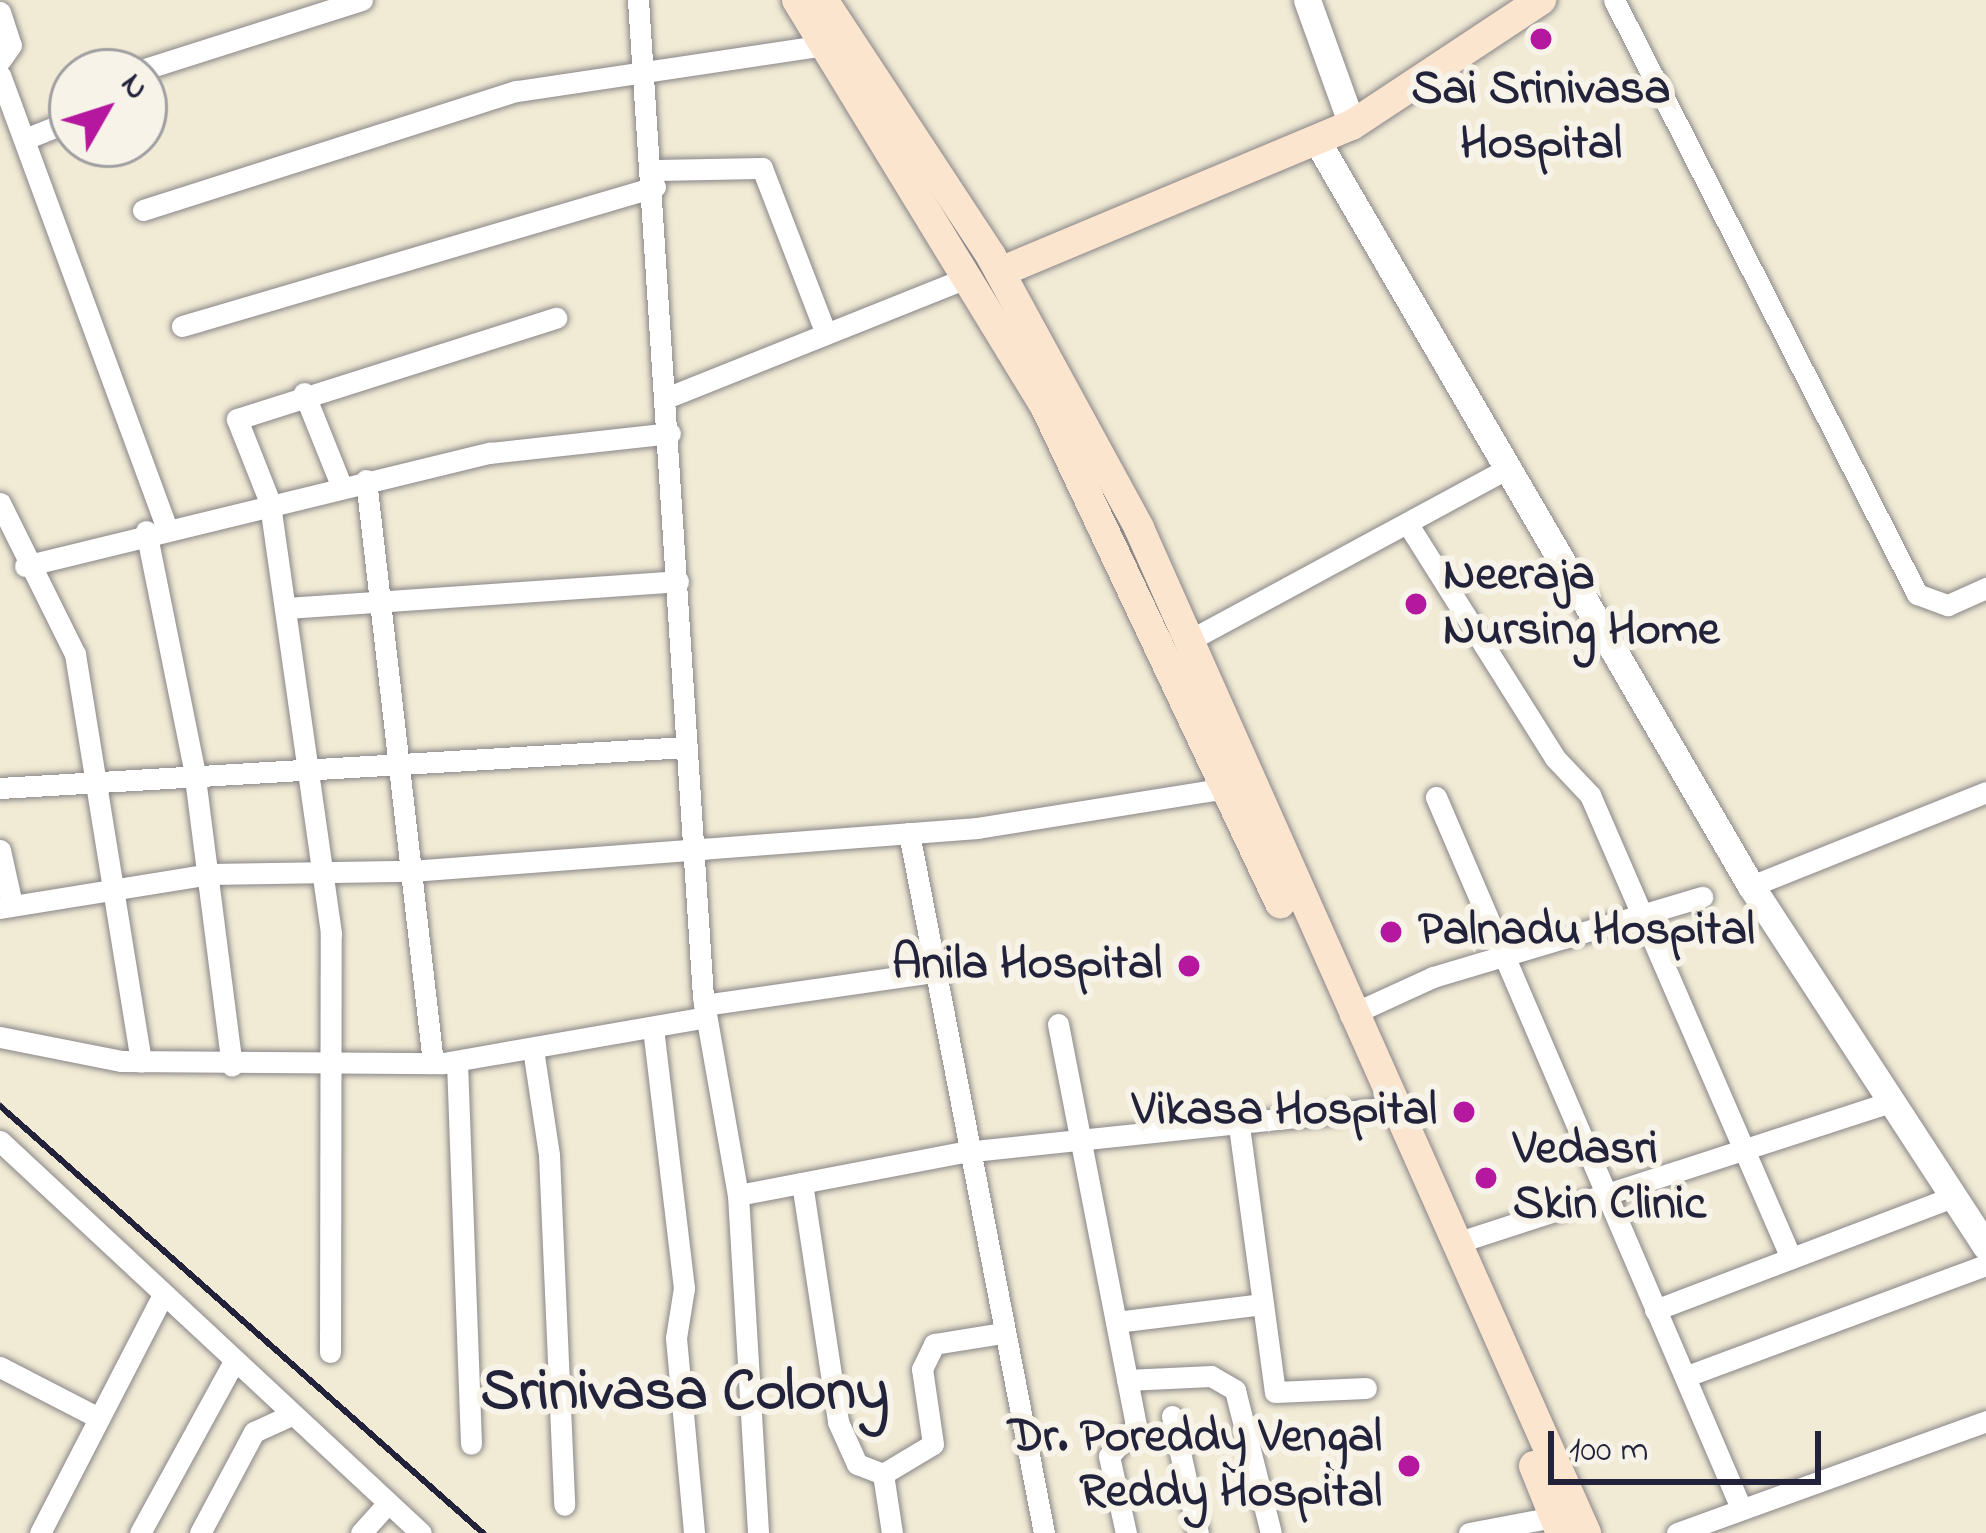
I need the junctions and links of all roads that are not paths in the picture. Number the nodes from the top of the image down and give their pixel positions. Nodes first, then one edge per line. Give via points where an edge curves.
1 (362, 0) edge
2 (638, 0) edge
3 (797, 0) edge
4 (823, 0) edge
5 (1307, 0) edge
6 (1541, 0) edge
7 (1614, 0) edge
8 (0, 12) edge
9 (826, 45) junction
10 (0, 61) edge
11 (168, 61) edge
12 (648, 72) junction
13 (0, 75) edge
14 (1352, 125) junction
15 (48, 130) edge
16 (25, 139) junction
17 (1317, 141) junction
18 (655, 179) junction
19 (143, 210) dead end
20 (977, 269) junction
21 (556, 318) dead end
22 (182, 326) dead end
23 (825, 331) junction
24 (304, 393) junction
25 (667, 398) junction
26 (670, 433) junction
27 (1510, 467) junction
28 (366, 480) junction
29 (341, 484) junction
30 (269, 500) junction
31 (0, 503) edge
32 (1409, 526) junction
33 (156, 528) junction
34 (25, 566) junction
35 (678, 581) junction
36 (1986, 588) edge
37 (376, 602) junction
38 (286, 608) junction
39 (1190, 640) junction
40 (686, 747) junction
41 (397, 763) junction
42 (306, 766) junction
43 (194, 770) junction
44 (97, 776) junction
45 (0, 788) edge
46 (1228, 788) junction
47 (1986, 792) edge
48 (1436, 797) dead end
49 (909, 832) junction
50 (0, 850) edge
51 (693, 853) junction
52 (321, 870) junction
53 (411, 871) junction
54 (208, 874) junction
55 (1751, 886) junction
56 (112, 890) junction
57 (1702, 898) dead end
58 (6, 906) edge
59 (1648, 916) junction
60 (1503, 964) junction
61 (933, 972) junction
62 (705, 1011) junction
63 (1350, 1016) junction
64 (1058, 1024) dead end
65 (653, 1028) junction
66 (0, 1037) edge
67 (533, 1049) junction
68 (141, 1062) junction
69 (457, 1062) junction
70 (433, 1063) junction
71 (232, 1066) junction
72 (336, 1066) junction
73 (1886, 1102) junction
74 (1376, 1109) junction
75 (1239, 1126) junction
76 (1082, 1139) junction
77 (0, 1142) edge
78 (964, 1152) junction
79 (1750, 1153) junction
80 (802, 1183) junction
81 (738, 1195) junction
82 (1952, 1197) junction
83 (1604, 1199) junction
84 (1453, 1244) junction
85 (1986, 1246) edge
86 (1791, 1258) junction
87 (1986, 1265) edge
88 (163, 1295) junction
89 (1264, 1304) junction
90 (1655, 1310) junction
91 (1116, 1322) junction
92 (1003, 1333) junction
93 (330, 1352) dead end
94 (233, 1363) junction
95 (0, 1367) edge
96 (1687, 1376) junction
97 (1127, 1380) junction
98 (1366, 1388) dead end
99 (291, 1415) junction
100 (1172, 1416) dead end
101 (97, 1418) junction
102 (1986, 1420) edge
103 (471, 1444) dead end
104 (883, 1474) junction
105 (388, 1503) junction
106 (564, 1505) dead end
107 (1741, 1508) junction
108 (1558, 1525) edge
109 (40, 1533) edge
110 (140, 1533) edge
111 (200, 1533) edge
112 (361, 1533) edge
113 (421, 1533) edge
114 (694, 1533) edge
115 (758, 1533) edge
116 (892, 1533) edge
117 (1044, 1533) edge
118 (1126, 1533) edge
119 (1198, 1533) edge
120 (1271, 1533) edge
121 (1469, 1533) edge
122 (1586, 1533) edge
123 (1677, 1533) edge

1 - 11 street
2 - 12 street
3 - 9 main road
4 - 20 main road
5 - 14 street
6 - 14 main road
7 - 36 street via 1917,594 1948,605
8 - 10 street via 11,45
9 - 12 street
9 - 20 main road
12 - 18 street
12 - 19 street via 518,91
13 - 16 street
14 - 17 main road
15 - 16 street
16 - 33 street
17 - 20 main road
17 - 27 street
18 - 22 street
18 - 23 street via 762,167
18 - 25 street
20 - 23 street
20 - 39 main road
20 - 46 main road
21 - 24 street
23 - 25 street
24 - 29 street
24 - 30 street via 237,418
25 - 26 street
26 - 28 street
26 - 35 street
27 - 32 street
27 - 55 street
28 - 29 street
28 - 37 street
29 - 30 street
30 - 33 street
30 - 38 street
31 - 34 street
32 - 39 street
32 - 59 street via 1555,758 1590,795
33 - 34 street
33 - 43 street
34 - 44 street via 75,654
35 - 37 street
35 - 40 street
37 - 38 street
37 - 41 street
38 - 42 street
39 - 63 main road
40 - 41 street
40 - 51 street
41 - 42 street
41 - 53 street
42 - 43 street
42 - 52 street
43 - 44 street
43 - 54 street
44 - 45 street
44 - 56 street
46 - 49 street
46 - 74 main road
47 - 55 street
48 - 60 street
49 - 51 street
49 - 61 street
50 - 58 street
51 - 53 street
51 - 62 street
52 - 53 street
52 - 54 street
52 - 72 street
53 - 70 street
54 - 56 street
54 - 71 street
55 - 73 street
56 - 58 street
56 - 68 street
57 - 59 street
59 - 60 street
59 - 79 street
60 - 63 street via 1433,977
60 - 83 street
61 - 62 street
61 - 78 street
62 - 65 street
62 - 81 street
63 - 84 main road
64 - 76 street
65 - 67 street
65 - 114 street via 684,1288 676,1338
66 - 68 street
67 - 69 street
67 - 106 street via 550,1155
68 - 71 street
69 - 70 street
69 - 103 street
70 - 72 street
71 - 72 street
72 - 93 street
73 - 79 street
73 - 82 street
74 - 75 street
74 - 108 main road
75 - 76 street
75 - 89 street
76 - 78 street
76 - 91 street
77 - 88 street
78 - 80 street
78 - 92 street
79 - 83 street
79 - 86 street
80 - 81 street
80 - 104 street via 845,1452
81 - 115 street
82 - 85 street
82 - 86 street
83 - 84 street
83 - 90 street
84 - 122 main road
86 - 90 street
87 - 96 street
88 - 94 street
88 - 101 street
89 - 91 street
89 - 98 street via 1280,1396
90 - 96 street
91 - 97 street
92 - 104 street via 923,1353 933,1444
92 - 117 street
94 - 99 street
94 - 110 street
95 - 101 street
96 - 107 street
97 - 118 street via 1137,1437 1109,1456
97 - 120 street via 1211,1376 1235,1390
99 - 105 street
99 - 111 street via 254,1432
100 - 119 street
101 - 109 street
102 - 107 street
104 - 116 street
105 - 112 street
105 - 113 street
107 - 123 street
108 - 121 street

